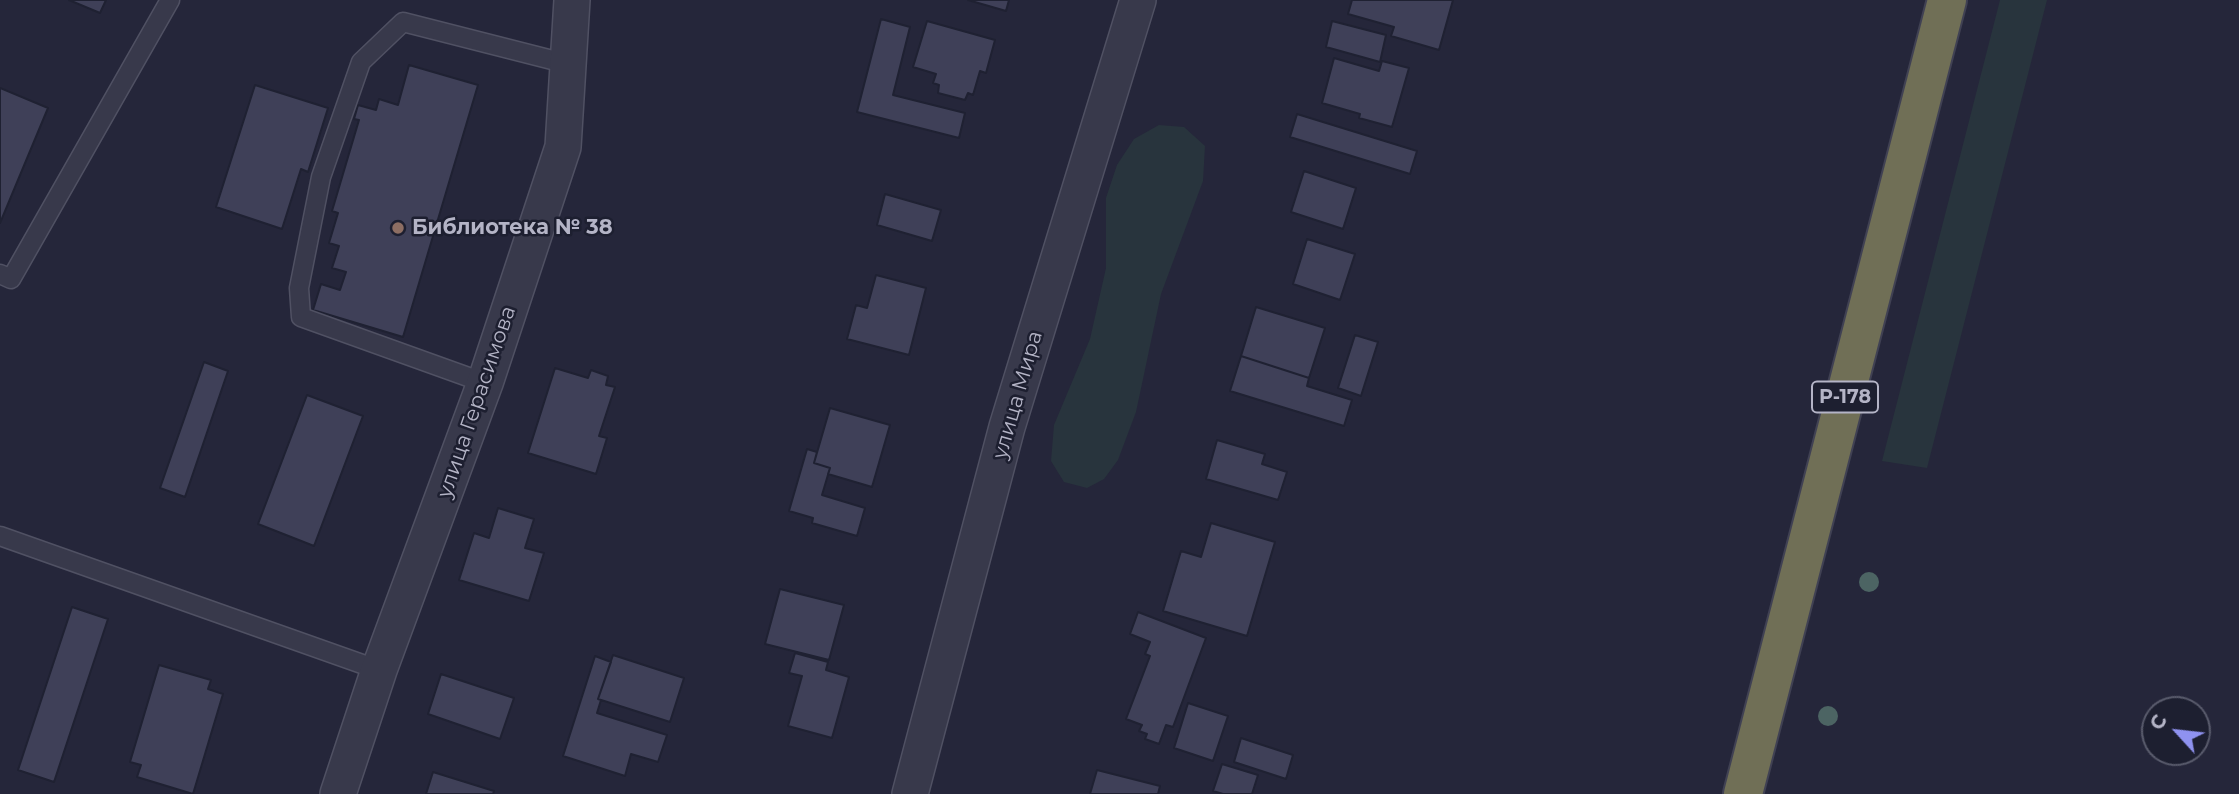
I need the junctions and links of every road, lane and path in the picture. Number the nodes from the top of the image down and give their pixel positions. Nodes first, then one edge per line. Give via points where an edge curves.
1 (170, 0) edge
2 (572, 0) edge
3 (1138, 0) edge
4 (1947, 0) edge
5 (568, 64) junction
6 (0, 274) edge
7 (485, 383) junction
8 (0, 536) edge
9 (379, 670) junction
10 (338, 794) edge
11 (910, 794) edge
12 (1743, 794) edge

1 - 6 lane via 11,279
2 - 5 street, улица Герасимова
3 - 11 street, улица Мира via 1007,427
4 - 12 highway, Р-178
5 - 7 street, улица Герасимова via 563,147
5 - 7 lane via 404,22 361,62 321,177 299,288 301,317
7 - 9 street, улица Герасимова
8 - 9 lane
9 - 10 street, улица Герасимова

